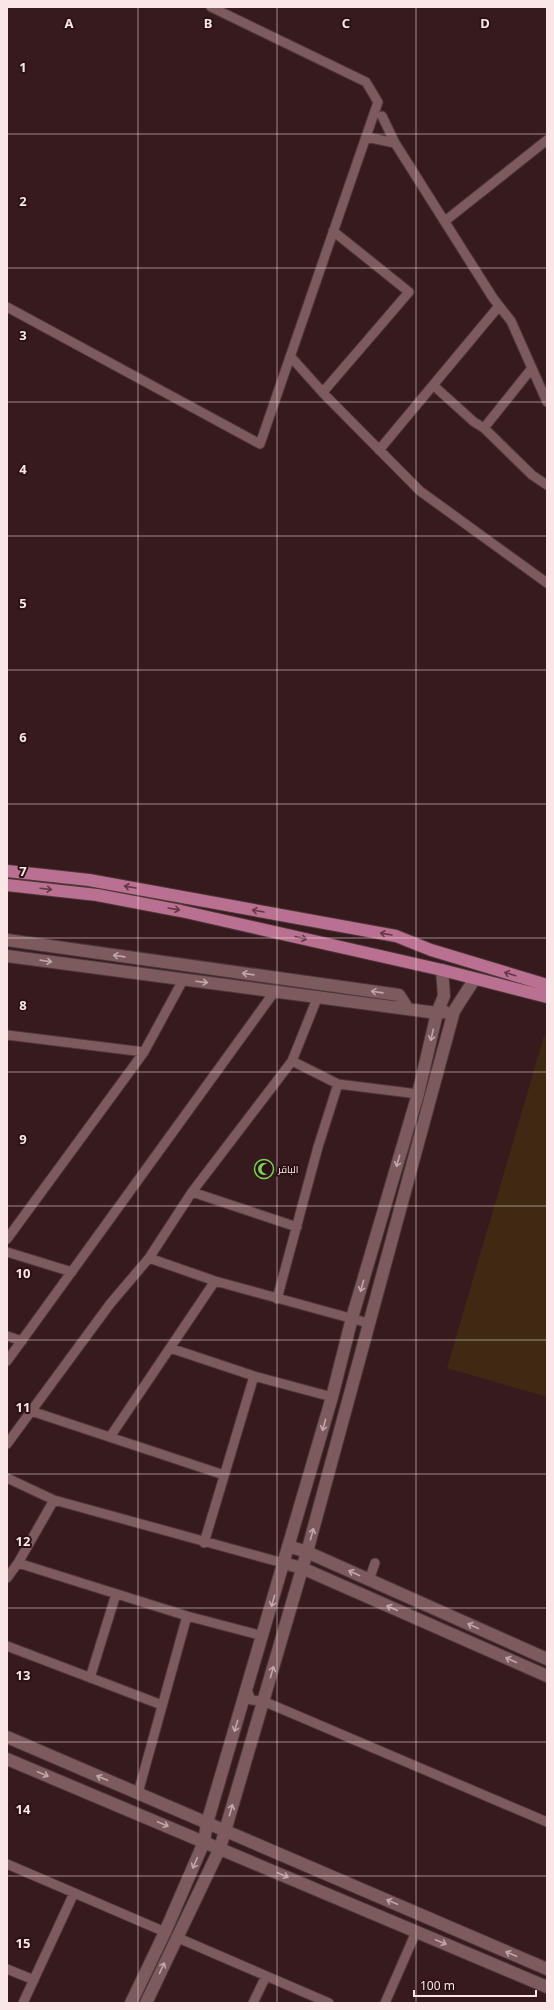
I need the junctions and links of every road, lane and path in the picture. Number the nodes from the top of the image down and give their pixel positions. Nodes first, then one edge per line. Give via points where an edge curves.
1 (211, 7) edge
2 (382, 116) dead end
3 (366, 137) junction
4 (547, 140) edge
5 (395, 143) junction
6 (445, 221) junction
7 (333, 231) junction
8 (499, 306) junction
9 (7, 307) edge
10 (290, 356) junction
11 (532, 368) junction
12 (433, 385) junction
13 (323, 392) junction
14 (547, 402) edge
15 (484, 428) junction
16 (379, 450) junction
17 (547, 486) edge
18 (547, 583) edge
19 (7, 871) edge
20 (7, 885) edge
21 (7, 940) edge
22 (7, 956) edge
23 (442, 970) junction
24 (183, 980) junction
25 (474, 980) junction
26 (547, 985) edge
27 (275, 991) junction
28 (318, 996) junction
29 (547, 997) edge
30 (408, 1008) junction
31 (454, 1011) junction
32 (437, 1013) junction
33 (7, 1034) edge
34 (144, 1052) junction
35 (292, 1061) junction
36 (338, 1084) junction
37 (418, 1094) junction
38 (192, 1192) junction
39 (297, 1227) junction
40 (7, 1239) edge
41 (7, 1252) edge
42 (149, 1258) junction
43 (72, 1272) junction
44 (215, 1281) junction
45 (277, 1299) junction
46 (352, 1318) junction
47 (368, 1322) junction
48 (7, 1336) edge
49 (22, 1341) junction
50 (170, 1348) junction
51 (7, 1361) edge
52 (254, 1376) junction
53 (332, 1397) junction
54 (31, 1411) junction
55 (110, 1437) junction
56 (7, 1444) edge
57 (224, 1475) junction
58 (7, 1478) edge
59 (54, 1500) junction
60 (204, 1543) junction
61 (288, 1546) junction
62 (307, 1552) junction
63 (18, 1563) junction
64 (283, 1563) junction
65 (375, 1563) dead end
66 (302, 1568) junction
67 (7, 1578) edge
68 (370, 1580) junction
69 (116, 1594) junction
70 (187, 1616) junction
71 (263, 1636) junction
72 (7, 1646) edge
73 (547, 1659) edge
74 (547, 1676) edge
75 (90, 1678) junction
76 (247, 1690) junction
77 (263, 1701) junction
78 (162, 1705) junction
79 (7, 1737) edge
80 (7, 1759) edge
81 (138, 1793) junction
82 (547, 1822) edge
83 (207, 1823) junction
84 (225, 1831) junction
85 (204, 1842) junction
86 (220, 1848) junction
87 (7, 1864) edge
88 (74, 1893) junction
89 (165, 1932) junction
90 (416, 1932) junction
91 (176, 1937) junction
92 (7, 1969) edge
93 (547, 1969) edge
94 (266, 1976) junction
95 (34, 1980) junction
96 (547, 1987) edge
97 (23, 2003) edge
98 (131, 2003) edge
99 (146, 2003) edge
100 (253, 2003) edge
101 (329, 2003) edge
102 (385, 2003) edge

1 - 3 street via 366,82 378,102
2 - 5 street
3 - 5 street
3 - 7 street
4 - 6 street
5 - 6 street
6 - 8 street
7 - 10 street
7 - 13 street via 409,292
8 - 11 street via 511,321
8 - 12 street
9 - 10 street via 260,444
10 - 13 street
11 - 14 street
11 - 15 street
12 - 15 street
12 - 16 street
13 - 16 street
15 - 17 street via 532,475
16 - 18 street via 420,491
26 -> 19 main road via 431,950 396,936 89,880
20 -> 23 main road via 97,895 181,911
30 -> 21 street via 399,995
22 -> 24 street
23 - 25 main road
23 - 32 street via 444,996
24 -> 27 street
24 - 34 street
25 - 29 main road
25 - 31 street
27 - 28 street
27 - 43 street
28 - 30 street
28 - 35 street
30 - 32 street
31 - 32 street
31 - 47 street
32 -> 37 street
33 - 34 street
34 - 40 street
35 - 36 street
35 - 38 street
36 - 37 street
36 - 39 street
37 -> 46 street
38 - 39 street
38 - 42 street
39 - 45 street
41 - 43 street
42 - 44 street
42 - 54 street via 110,1304
43 - 49 street
44 - 45 street
44 - 50 street
45 - 46 street
46 - 47 street
46 - 53 street
62 -> 47 street
48 - 49 street
49 - 51 street
50 - 52 street
50 - 55 street
52 - 53 street
52 - 57 street
53 -> 61 street
54 - 55 street
54 - 56 street
55 - 57 street
57 - 60 street
58 - 59 street
59 - 60 street
59 - 63 street
60 - 64 street
61 - 62 street
61 - 64 street
62 - 66 street
68 -> 62 street
63 - 67 street
63 - 69 street
64 - 66 street
64 -> 71 street
65 - 68 street
74 -> 66 street
77 -> 66 street
73 -> 68 street
69 - 70 street
69 - 75 street
70 - 71 street
70 - 78 street
71 - 76 street
72 - 75 street
75 - 78 street
76 - 77 street via 251,1700
76 -> 83 street
77 - 82 street
84 -> 77 street
78 - 81 street
81 -> 79 street
80 -> 85 street
81 - 83 street
83 - 84 street
83 - 85 street
84 - 86 street
93 -> 84 street
85 - 86 street
85 -> 89 street
86 -> 90 street
86 - 91 street
87 - 88 street
88 - 89 street
88 - 95 street
89 - 98 street
90 -> 96 street
90 - 102 street
91 - 94 street
99 -> 91 street
92 - 95 street
94 - 100 street
94 - 101 street
95 - 97 street

